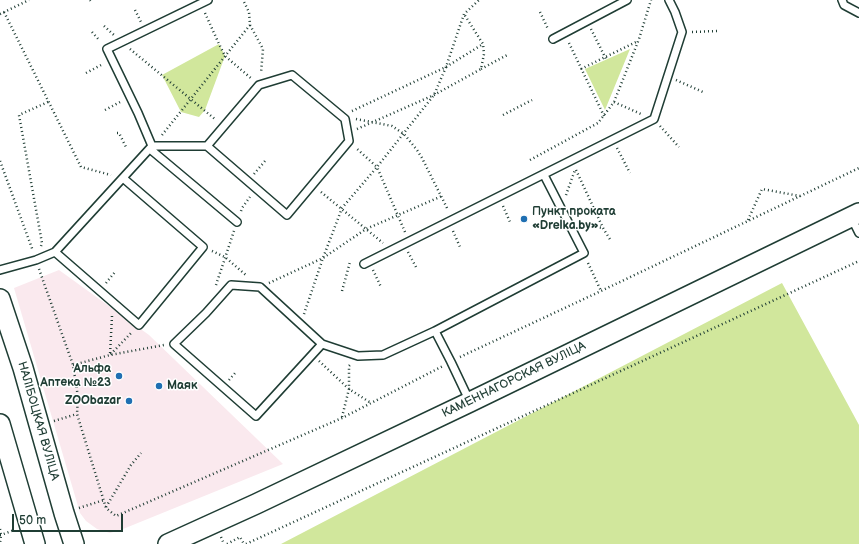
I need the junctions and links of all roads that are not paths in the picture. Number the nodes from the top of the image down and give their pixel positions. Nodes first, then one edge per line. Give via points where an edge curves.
1 (627, 0) edge
2 (670, 0) edge
3 (842, 0) edge
4 (205, 2) edge
5 (859, 13) edge
6 (553, 39) road end
7 (207, 146) junction
8 (151, 148) junction
9 (544, 175) junction
10 (123, 178) junction
11 (856, 221) edge
12 (237, 222) road end
13 (55, 252) junction
14 (366, 263) road end
15 (0, 270) edge
16 (0, 299) edge
17 (435, 331) junction
18 (322, 344) junction
19 (470, 402) junction
20 (0, 424) edge
21 (35, 544) edge
22 (74, 544) edge
23 (168, 544) edge

1 - 6 lane
2 - 9 lane via 682,32 654,119
3 - 5 lane via 844,5
4 - 8 lane via 107,49 138,113
7 - 7 lane via 287,216 348,138 345,119 292,75 259,85
7 - 8 lane
8 - 10 lane
8 - 12 lane
9 - 14 lane
9 - 17 lane via 584,253
10 - 13 lane
10 - 13 lane via 203,247 139,325
11 - 19 main road, КАМЕННАГОРСКАЯ ВУЛІЦА
13 - 15 lane
16 - 22 main road, НАЛІБОЦКАЯ ВУЛІЦА via 23,368
17 - 18 lane via 383,355 358,356
17 - 19 lane
18 - 18 lane via 256,416 174,344 206,314 230,285 260,287
19 - 23 main road, КАМЕННАГОРСКАЯ ВУЛІЦА
20 - 21 main road

